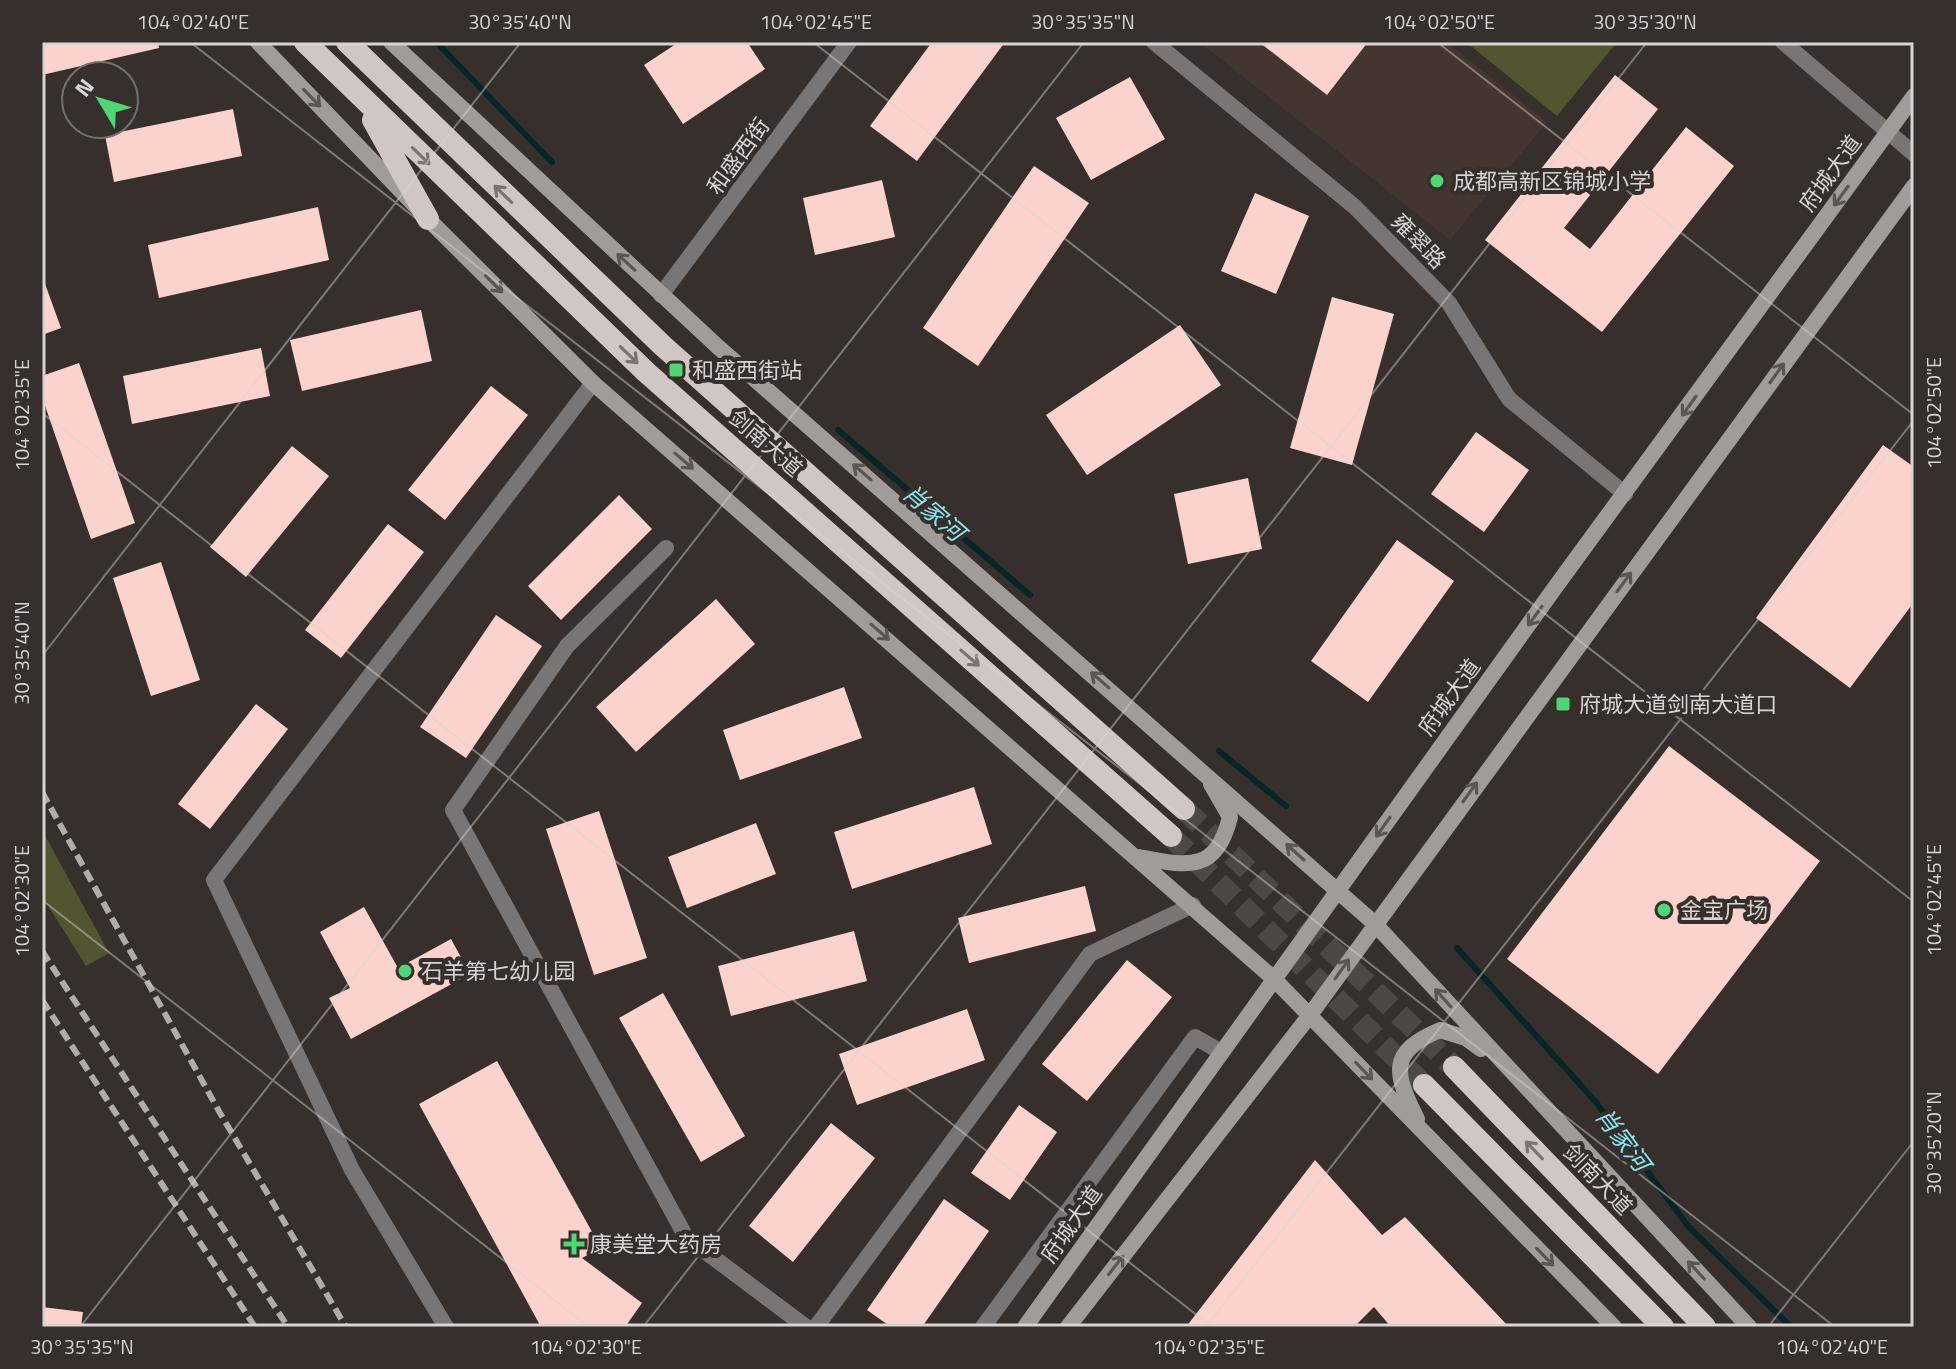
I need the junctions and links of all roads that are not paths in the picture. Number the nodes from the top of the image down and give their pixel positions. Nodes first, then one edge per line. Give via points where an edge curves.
1 (258, 42) edge
2 (305, 42) edge
3 (347, 42) edge
4 (366, 42) edge
5 (391, 42) edge
6 (849, 42) edge
7 (1154, 42) edge
8 (1783, 42) edge
9 (1914, 96) edge
10 (360, 98) junction
11 (407, 102) junction
12 (1887, 132) junction
13 (1914, 154) edge
14 (1914, 186) edge
15 (428, 219) junction
16 (661, 295) junction
17 (593, 383) junction
18 (1625, 494) junction
19 (666, 548) dead end
20 (1204, 771) junction
21 (1184, 809) tunnel mouth
22 (1171, 836) tunnel mouth
23 (1138, 857) junction
24 (1337, 890) junction
25 (1193, 905) junction
26 (1374, 923) junction
27 (1273, 978) junction
28 (1310, 1015) junction
29 (1221, 1052) junction
30 (1502, 1063) junction
31 (1454, 1067) tunnel mouth
32 (1424, 1085) tunnel mouth
33 (1427, 1136) junction
34 (446, 1327) edge
35 (806, 1327) edge
36 (816, 1327) edge
37 (983, 1327) edge
38 (1025, 1327) edge
39 (1068, 1327) edge
40 (1614, 1327) edge
41 (1663, 1327) edge
42 (1705, 1327) edge
43 (1749, 1327) edge

1 -> 15 main road
2 - 10 highway, 剑南大道
3 - 11 highway, 剑南大道
4 - 11 highway
16 -> 5 main road
6 - 16 street, 和盛西街
7 - 18 street, 雍翠路 via 1355,207 1449,303 1509,399
8 - 12 street
9 - 12 main road, 府城大道
10 - 15 highway
10 -> 22 highway, 剑南大道 via 646,372
21 -> 11 highway, 剑南大道 via 663,346
12 - 13 street
12 -> 18 main road, 府城大道
26 -> 14 main road
15 -> 17 main road
20 -> 16 main road
17 -> 23 main road
17 - 34 street via 214,880 352,1170
18 -> 24 main road, 府城大道
19 - 35 street via 567,646 453,810 686,1237
20 - 23 main road via 1230,817 1214,852 1202,862 1183,866
24 -> 20 main road
23 - 25 main road
24 - 26 main road
24 - 27 main road, 府城大道
25 - 27 main road
25 - 36 street via 1090,954
28 -> 26 main road
30 -> 26 main road
27 - 28 main road
27 - 29 main road, 府城大道
28 -> 33 main road
39 -> 28 main road
29 - 37 street via 1195,1037
29 - 38 main road, 府城大道
30 - 33 main road via 1466,1038 1440,1030 1413,1041 1401,1058 1398,1075
43 -> 30 main road
42 -> 31 highway, 剑南大道
32 - 41 highway
33 -> 40 main road

